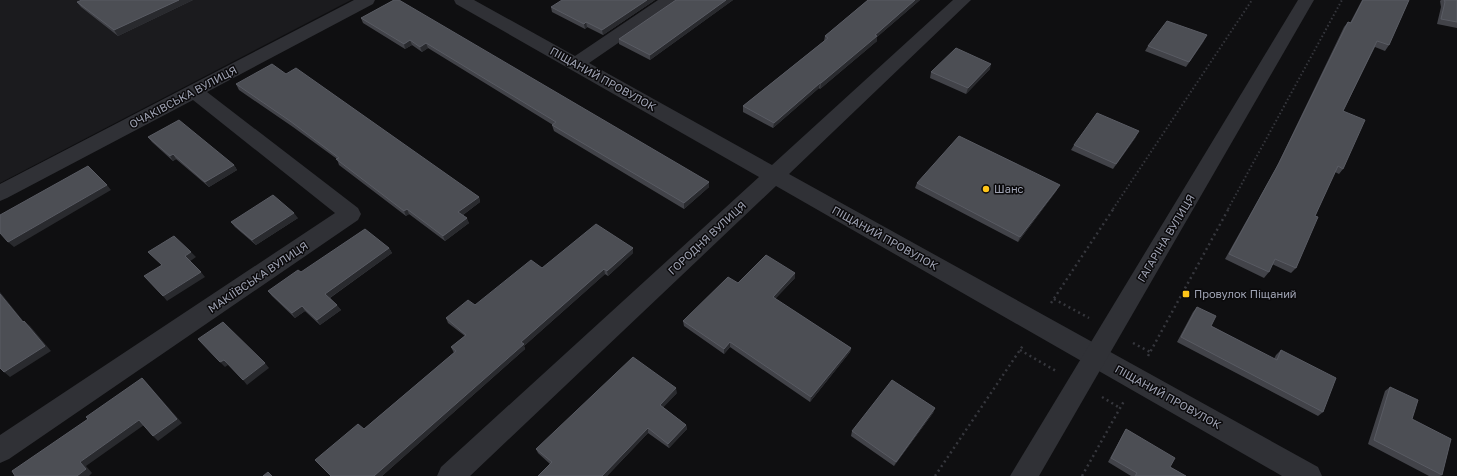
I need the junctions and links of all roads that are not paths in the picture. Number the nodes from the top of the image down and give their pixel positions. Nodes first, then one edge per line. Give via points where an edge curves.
1 (367, 0) edge
2 (462, 0) edge
3 (669, 0) edge
4 (963, 0) edge
5 (1306, 0) edge
6 (576, 64) junction
7 (194, 91) junction
8 (774, 176) junction
9 (0, 193) edge
10 (1095, 357) junction
11 (0, 450) edge
12 (451, 476) edge
13 (1024, 476) edge
14 (1308, 476) edge

1 - 7 street, ОЧАКІВСЬКА ВУЛИЦЯ
2 - 6 street, ПІЩАНИЙ ПРОВУЛОК
3 - 6 street
4 - 8 street, ГОРОДНЯ ВУЛИЦЯ
5 - 10 street, ГАГАРІНА ВУЛИЦЯ
6 - 8 street, ПІЩАНИЙ ПРОВУЛОК
7 - 9 street, ОЧАКІВСЬКА ВУЛИЦЯ
7 - 11 street, МАКІЇВСЬКА ВУЛИЦЯ via 350,214
8 - 10 street, ПІЩАНИЙ ПРОВУЛОК
8 - 12 street, ГОРОДНЯ ВУЛИЦЯ
10 - 13 street, ГАГАРІНА ВУЛИЦЯ
10 - 14 street, ПІЩАНИЙ ПРОВУЛОК

